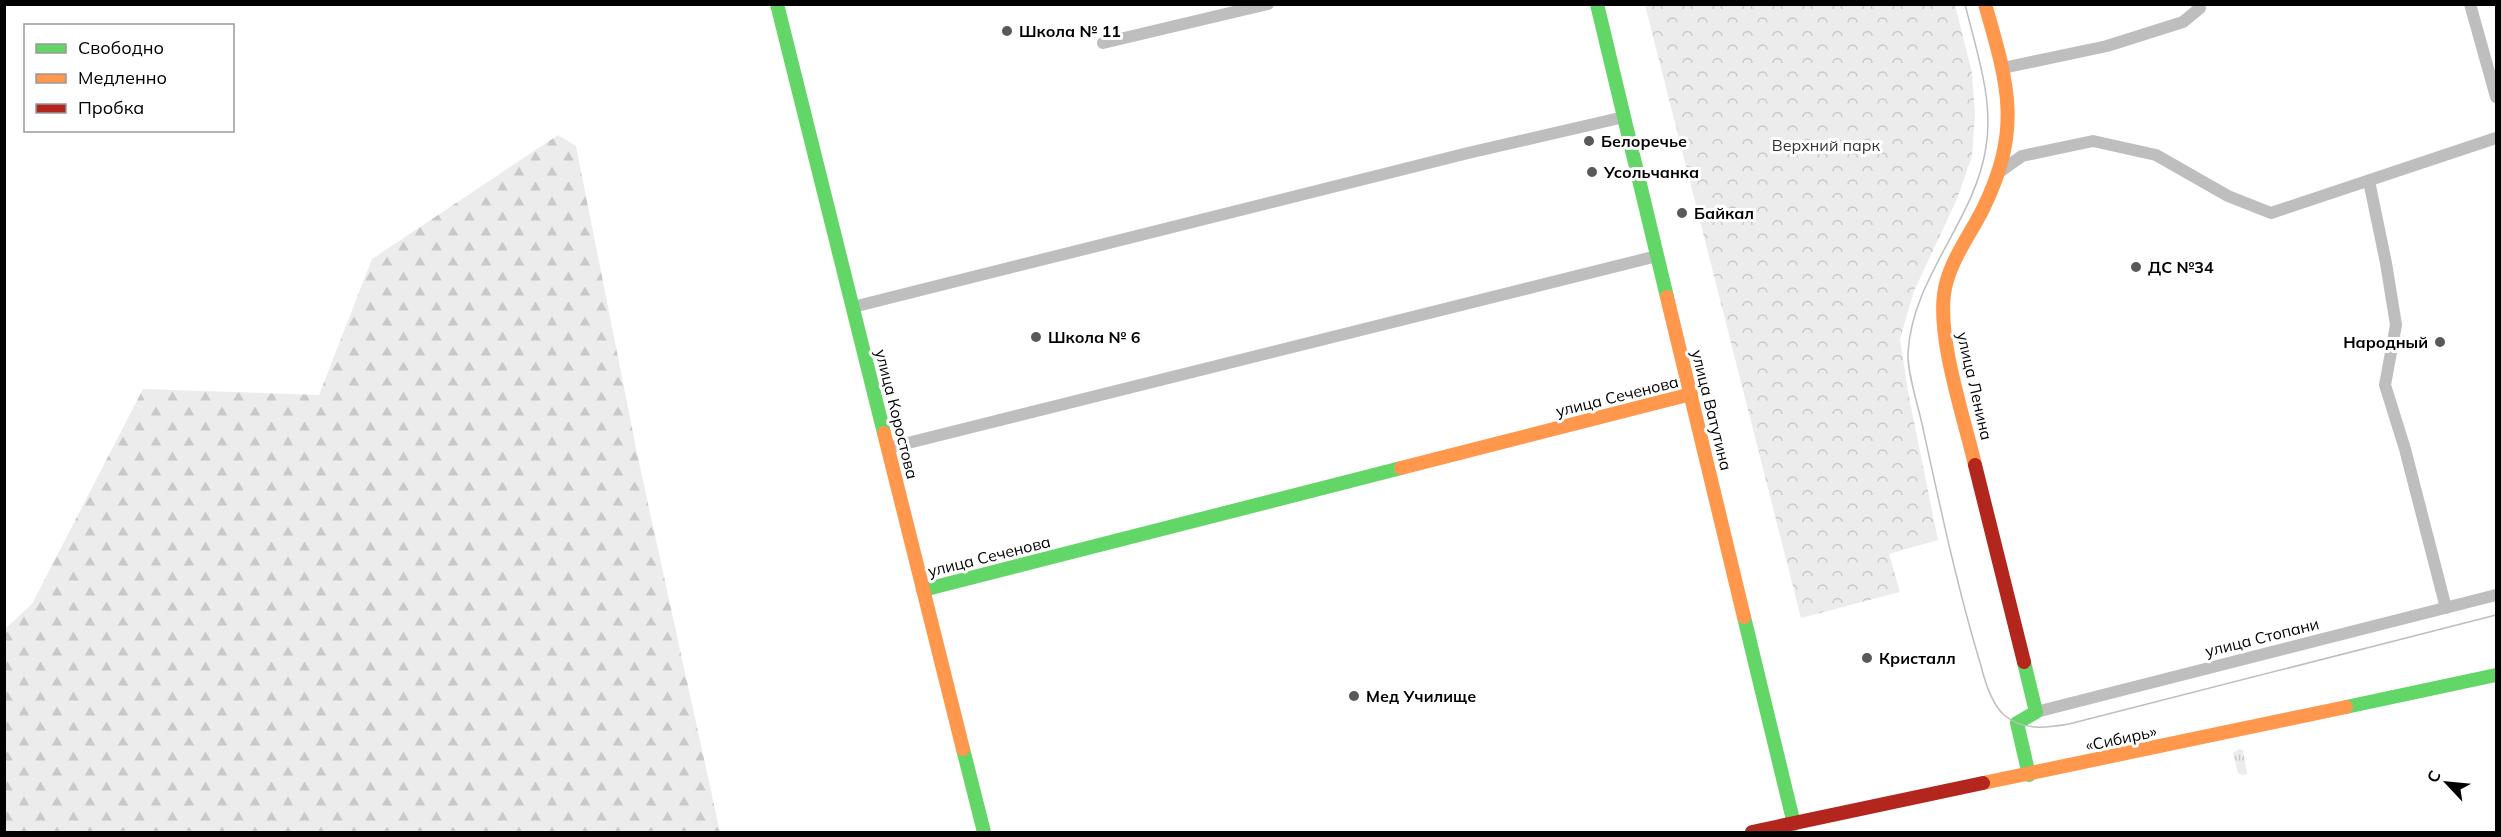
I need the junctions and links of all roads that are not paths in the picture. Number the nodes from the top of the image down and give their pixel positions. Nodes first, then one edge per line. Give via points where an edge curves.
1 (777, 4) edge
2 (1268, 4) edge
3 (1597, 4) edge
4 (1985, 4) edge
5 (2470, 4) edge
6 (2200, 8) dead end
7 (1103, 43) dead end
8 (2003, 68) junction
9 (2496, 97) edge
10 (1624, 117) junction
11 (2496, 138) edge
12 (1997, 174) junction
13 (2369, 182) junction
14 (1657, 256) junction
15 (853, 307) junction
16 (1690, 394) junction
17 (888, 448) junction
18 (923, 590) junction
19 (2496, 595) edge
20 (2446, 608) junction
21 (2496, 675) edge
22 (2036, 712) junction
23 (2029, 775) junction
24 (1794, 824) junction
25 (984, 832) edge
26 (1752, 832) edge

1 - 15 street, улица Коростова
2 - 7 street
3 - 10 street, улица Ватутина
4 - 8 street, улица Ленина
5 - 9 street
6 - 8 street via 2183,21 2107,46
8 - 12 street, улица Ленина via 2008,114 2006,146
10 - 14 street, улица Ватутина
10 - 15 street
11 - 13 street
12 - 13 street via 2022,156 2093,141 2156,155 2228,196 2271,213
12 - 22 street, улица Ленина via 1946,285 1944,306 1947,344
13 - 20 street via 2396,325 2385,385
14 - 16 street, улица Ватутина
14 - 17 street
15 - 17 street, улица Коростова
16 - 18 street, улица Сеченова
16 - 24 street, улица Ватутина
17 - 18 street, улица Коростова
18 - 25 street, улица Коростова
19 - 20 street, улица Стопани
20 - 22 street, улица Стопани
21 - 23 street, «Сибирь»
22 - 23 street via 2017,723
23 - 24 street, «Сибирь»
24 - 26 street, «Сибирь»

